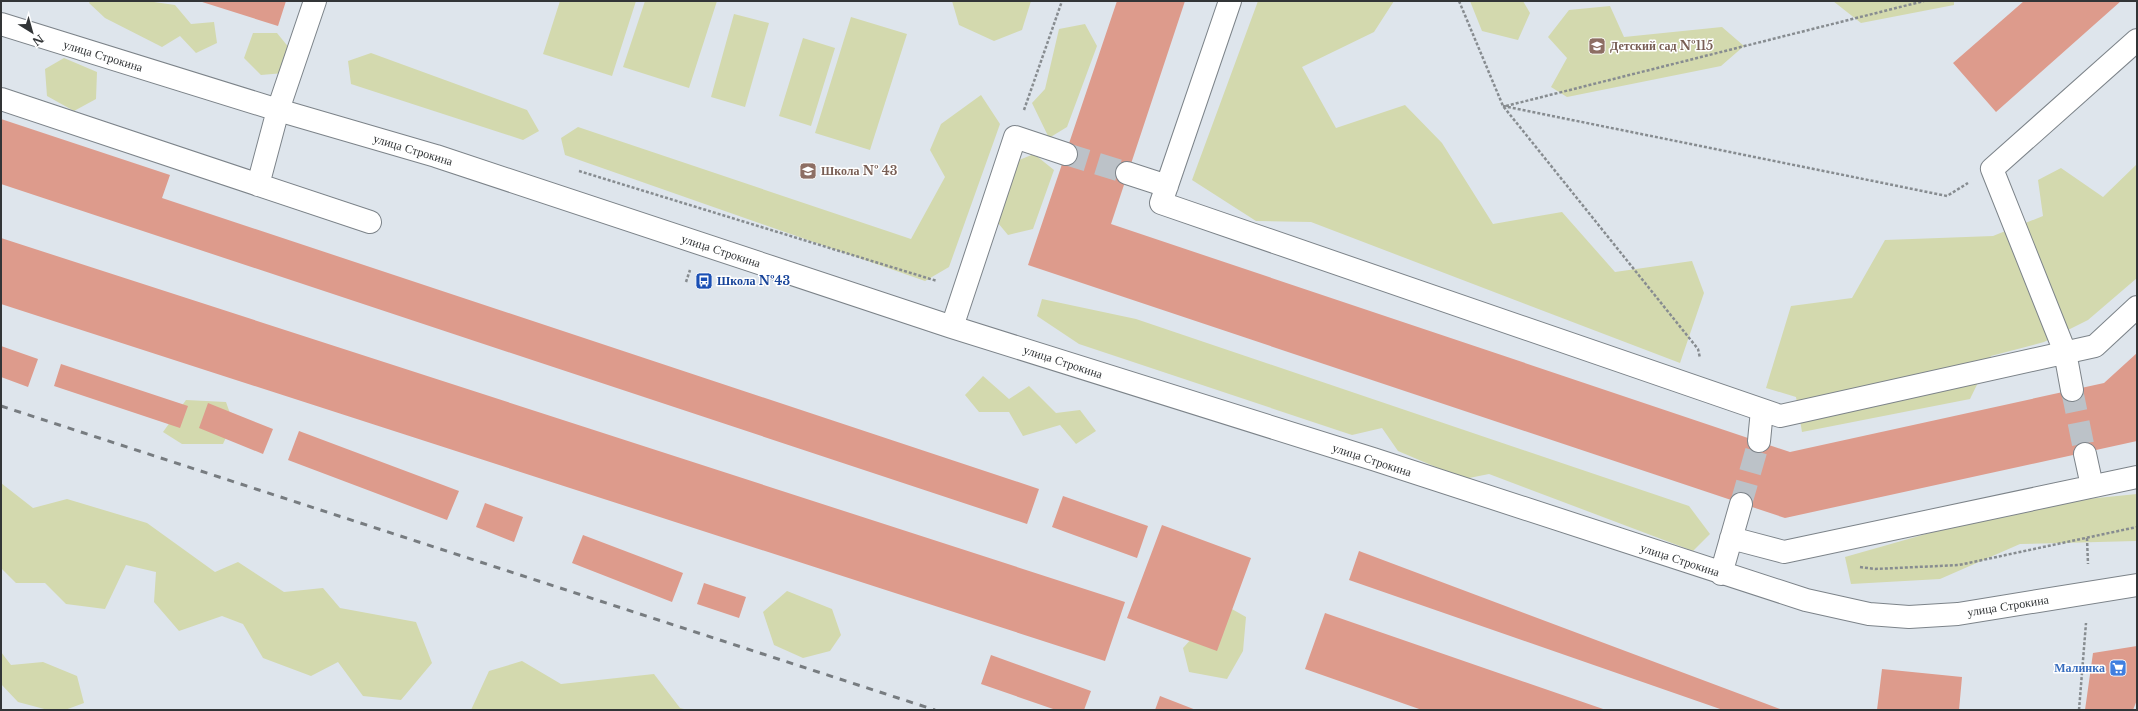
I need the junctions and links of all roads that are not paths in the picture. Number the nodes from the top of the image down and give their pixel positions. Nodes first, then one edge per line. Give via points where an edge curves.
1 (315, 1) edge
2 (1230, 1) edge
3 (1, 24) edge
4 (2137, 40) edge
5 (1, 99) edge
6 (278, 110) junction
7 (1066, 154) tunnel mouth
8 (1128, 173) tunnel mouth
9 (258, 185) junction
10 (1166, 186) junction
11 (370, 222) dead end
12 (2137, 307) edge
13 (952, 326) junction
14 (2065, 352) junction
15 (2072, 390) tunnel mouth
16 (1762, 410) junction
17 (1759, 441) tunnel mouth
18 (2085, 454) tunnel mouth
19 (2137, 476) edge
20 (2092, 486) junction
21 (1740, 504) tunnel mouth
22 (1731, 538) junction
23 (1721, 574) junction
24 (2137, 585) edge

1 - 6 street
2 - 10 street
3 - 6 street, улица Строкина
4 - 14 street via 1992,169
5 - 9 street
6 - 9 street
6 - 13 street, улица Строкина via 436,156
7 - 13 street via 1015,137
8 - 10 street
9 - 11 street
10 - 16 street via 1161,202
12 - 14 street via 2095,346
13 - 23 street, улица Строкина
14 - 15 street
14 - 16 street via 1780,416
16 - 17 street
18 - 20 street
19 - 20 street
20 - 22 street via 1784,552
21 - 22 street
22 - 23 street
23 - 24 street, улица Строкина via 1806,600 1869,614 1910,617 1958,614

